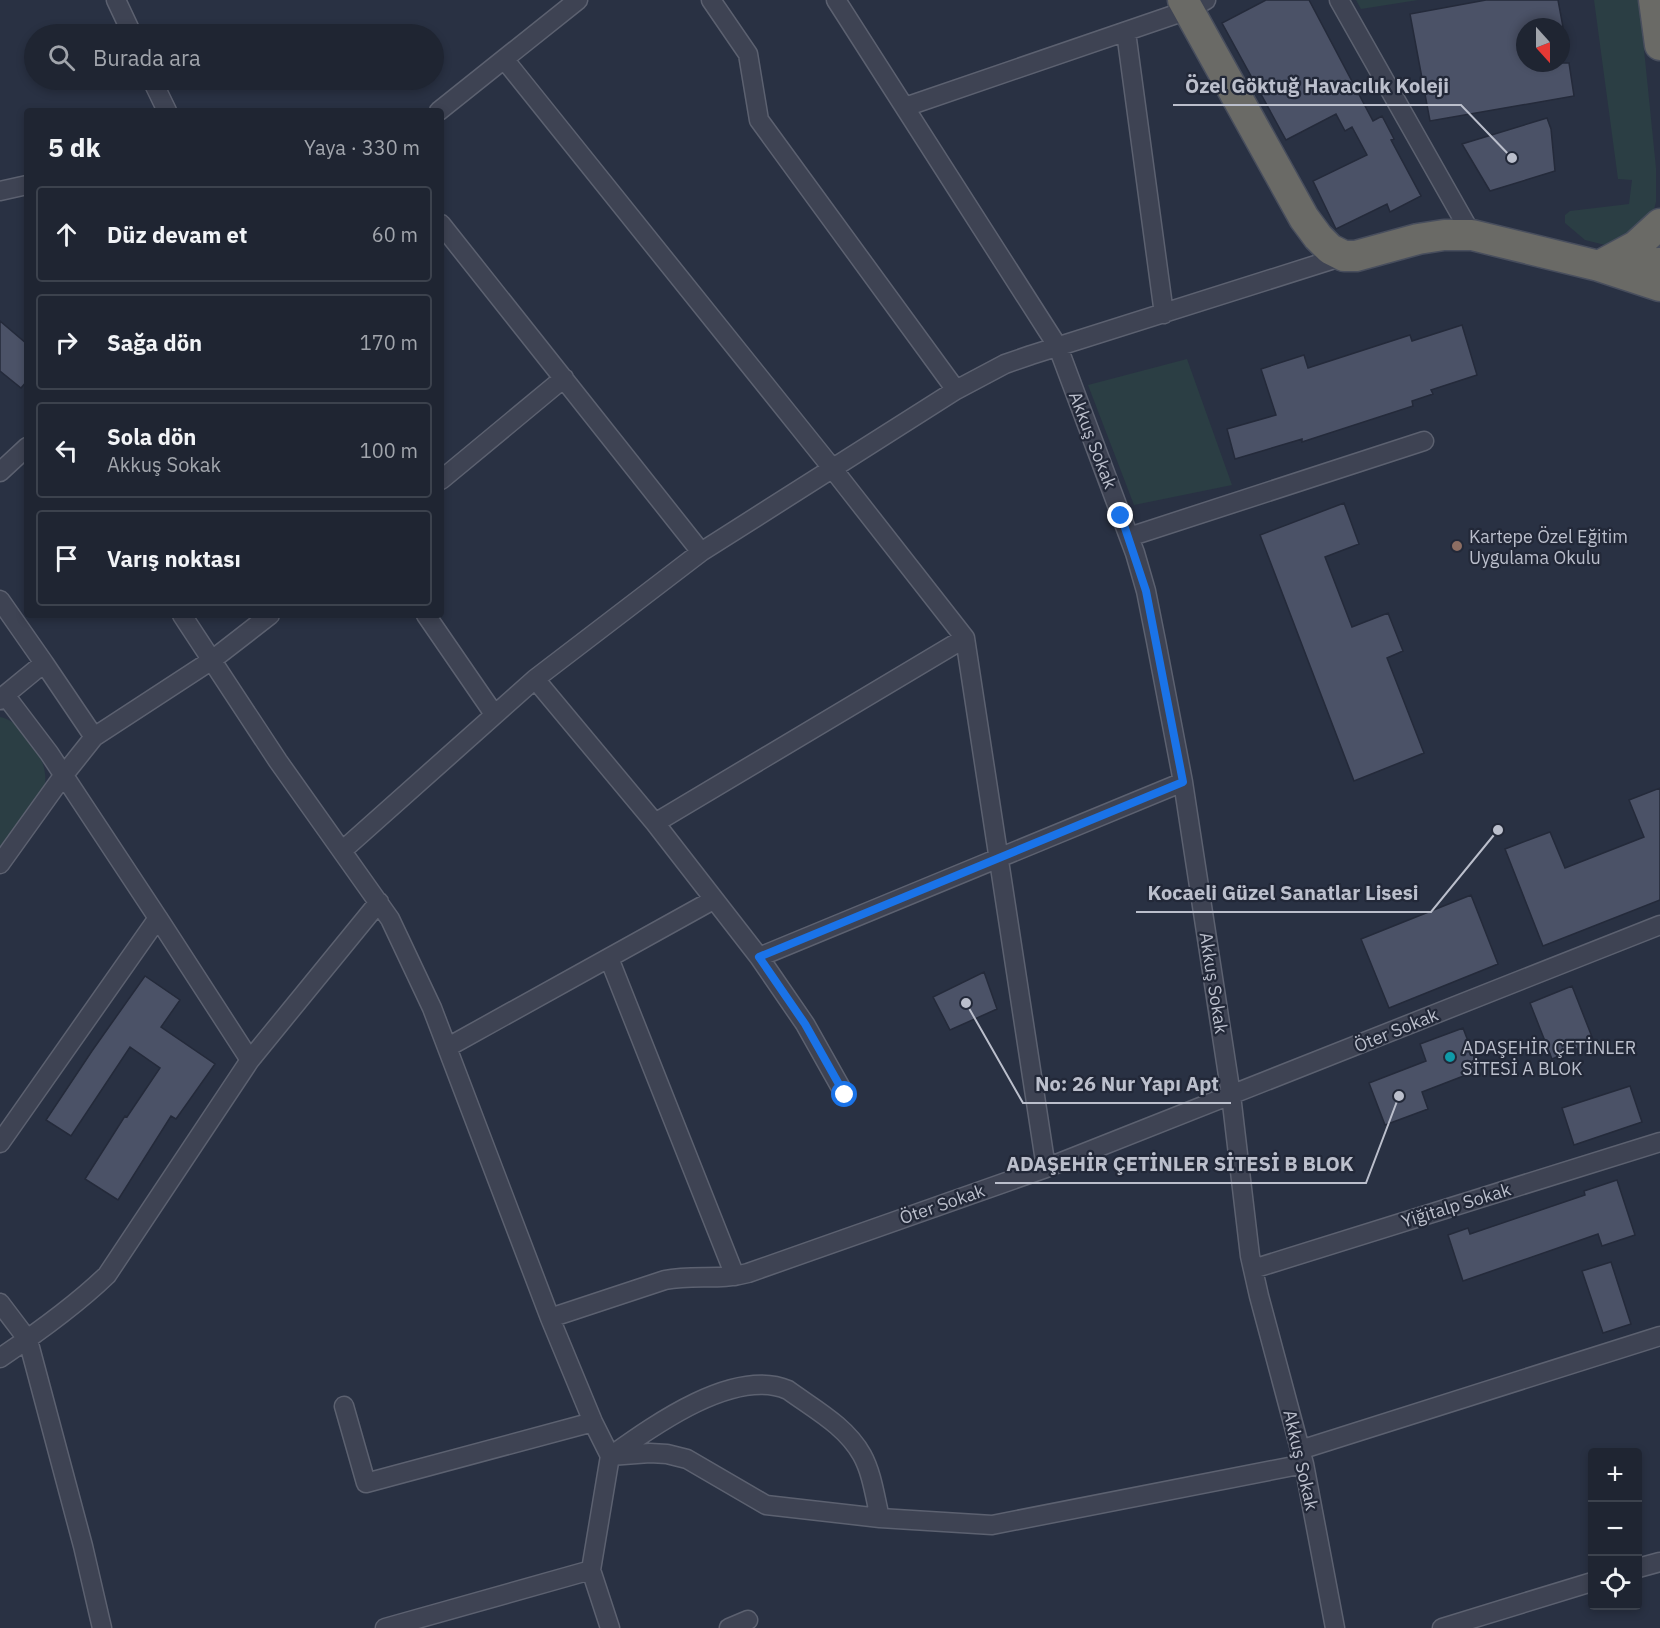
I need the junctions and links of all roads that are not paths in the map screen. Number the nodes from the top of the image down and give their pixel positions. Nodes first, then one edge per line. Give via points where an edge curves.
1 (116, 0) edge
2 (578, 0) edge
3 (711, 0) edge
4 (836, 0) edge
5 (1339, 0) edge
6 (1654, 0) edge
7 (1192, 3) edge
8 (127, 24) edge
9 (1126, 32) junction
10 (1660, 45) edge
11 (504, 58) junction
12 (157, 90) edge
13 (906, 107) junction
14 (166, 108) edge
15 (443, 108) edge
16 (24, 186) edge
17 (0, 191) edge
18 (1660, 224) edge
19 (444, 228) edge
20 (1472, 235) junction
21 (1344, 256) junction
22 (1660, 263) edge
23 (1599, 266) junction
24 (1660, 286) edge
25 (1164, 314) junction
26 (1058, 346) junction
27 (564, 378) junction
28 (956, 390) junction
29 (1424, 441) dead end
30 (24, 450) edge
31 (832, 468) junction
32 (0, 472) edge
33 (444, 478) edge
34 (1129, 537) junction
35 (701, 552) junction
36 (0, 600) edge
37 (184, 618) edge
38 (266, 618) edge
39 (428, 618) edge
40 (965, 638) junction
41 (212, 660) junction
42 (44, 663) junction
43 (535, 679) junction
44 (2, 698) edge
45 (494, 714) junction
46 (94, 737) junction
47 (63, 776) junction
48 (1183, 782) junction
49 (655, 823) junction
50 (343, 850) junction
51 (999, 858) junction
52 (0, 864) edge
53 (714, 900) junction
54 (379, 902) junction
55 (158, 918) junction
56 (1660, 925) edge
57 (759, 957) junction
58 (609, 958) junction
59 (448, 1047) junction
60 (250, 1060) junction
61 (845, 1095) dead end
62 (1231, 1095) junction
63 (1660, 1142) edge
64 (0, 1143) edge
65 (1046, 1168) junction
66 (1253, 1269) junction
67 (735, 1276) junction
68 (0, 1303) edge
69 (550, 1318) junction
70 (1660, 1336) edge
71 (28, 1340) junction
72 (0, 1358) edge
73 (344, 1406) dead end
74 (593, 1422) junction
75 (610, 1456) junction
76 (1302, 1457) junction
77 (880, 1518) junction
78 (1660, 1562) edge
79 (1642, 1567) edge
80 (591, 1570) junction
81 (1588, 1584) edge
82 (748, 1620) dead end
83 (102, 1628) edge
84 (385, 1628) edge
85 (610, 1628) edge
86 (729, 1628) edge
87 (1335, 1628) edge
88 (1442, 1628) edge

1 - 8 street
2 - 11 street
3 - 28 street via 748,54 759,120
4 - 13 street, Akkuş Sokak
5 - 20 street
6 - 10 highway
7 - 9 street
7 - 21 highway via 1304,218 1330,249
9 - 13 street
9 - 25 street
11 - 15 street
11 - 31 street
12 - 14 street
13 - 26 street, Akkuş Sokak
16 - 17 street
18 - 23 highway via 1636,246
19 - 27 street
20 - 21 highway via 1418,239
20 - 23 highway
21 - 25 street
22 - 23 highway
23 - 24 highway
25 - 26 street
26 - 28 street via 1005,364
26 - 34 street, Akkuş Sokak
27 - 33 street
27 - 35 street
28 - 31 street
29 - 34 street
30 - 32 street
31 - 35 street
31 - 40 street
34 - 48 street, Akkuş Sokak via 1146,591
35 - 43 street
36 - 42 street
37 - 41 street
38 - 41 street
39 - 45 street
40 - 49 street
40 - 51 street
41 - 46 street
41 - 50 street
42 - 44 street
42 - 46 street
43 - 45 street
43 - 49 street
44 - 47 street via 39,739
45 - 50 street
46 - 47 street
47 - 52 street
47 - 55 street
48 - 51 street
48 - 62 street, Akkuş Sokak
49 - 53 street
50 - 54 street
51 - 57 street
51 - 65 street
53 - 57 street
53 - 58 street
54 - 59 street via 408,953
54 - 60 street
55 - 60 street
55 - 64 street
56 - 62 street, Öter Sokak
57 - 61 street via 805,1024
58 - 59 street
58 - 67 street
59 - 69 street
60 - 71 street via 107,1275
62 - 65 street, Öter Sokak
62 - 66 street, Akkuş Sokak
63 - 66 street, Yiğitalp Sokak
65 - 67 street, Öter Sokak
66 - 76 street, Akkuş Sokak
67 - 69 street, Öter Sokak via 665,1280
68 - 71 street
69 - 74 street
70 - 76 street
71 - 72 street
71 - 83 street
73 - 74 street via 366,1483
74 - 75 street
75 - 77 street via 667,1454 687,1459 766,1505
75 - 77 street via 650,1428 715,1395 751,1386 778,1386 844,1431 862,1454
75 - 80 street
76 - 77 street via 992,1525
76 - 87 street, Akkuş Sokak
78 - 79 street
80 - 84 street
80 - 85 street
81 - 88 street
82 - 86 street

